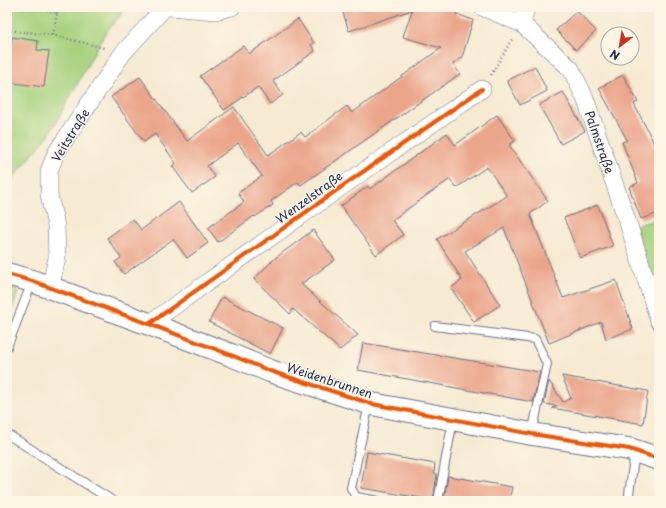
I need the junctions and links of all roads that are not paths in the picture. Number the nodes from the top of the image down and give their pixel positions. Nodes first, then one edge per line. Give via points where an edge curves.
1 (165, 7) edge
2 (170, 7) edge
3 (232, 7) edge
4 (482, 7) edge
5 (526, 7) edge
6 (522, 24) junction
7 (482, 89) road end
8 (7, 274) edge
9 (41, 285) junction
10 (659, 321) edge
11 (149, 324) junction
12 (436, 326) dead end
13 (7, 347) edge
14 (369, 403) junction
15 (453, 419) junction
16 (7, 434) edge
17 (532, 434) junction
18 (635, 451) junction
19 (659, 460) edge
20 (113, 501) edge
21 (378, 501) edge
22 (438, 501) edge
23 (628, 501) edge

1 - 9 street, Veitstraße via 123,53 56,153 49,170 49,195 56,226 58,258
2 - 3 street via 215,11
4 - 6 street, Palmstraße
5 - 6 street
6 - 10 street, Palmstraße via 571,69 585,98
7 - 11 street, Wenzelstraße
8 - 9 street, Weidenbrunnen
9 - 11 street, Weidenbrunnen
9 - 13 lane
11 - 14 street, Weidenbrunnen via 270,371
12 - 17 lane via 535,339 548,364
14 - 15 street, Weidenbrunnen
14 - 21 lane via 350,488 356,497
15 - 17 street, Weidenbrunnen
15 - 22 lane
16 - 20 lane
17 - 18 street, Weidenbrunnen
18 - 19 street, Weidenbrunnen
18 - 23 lane

